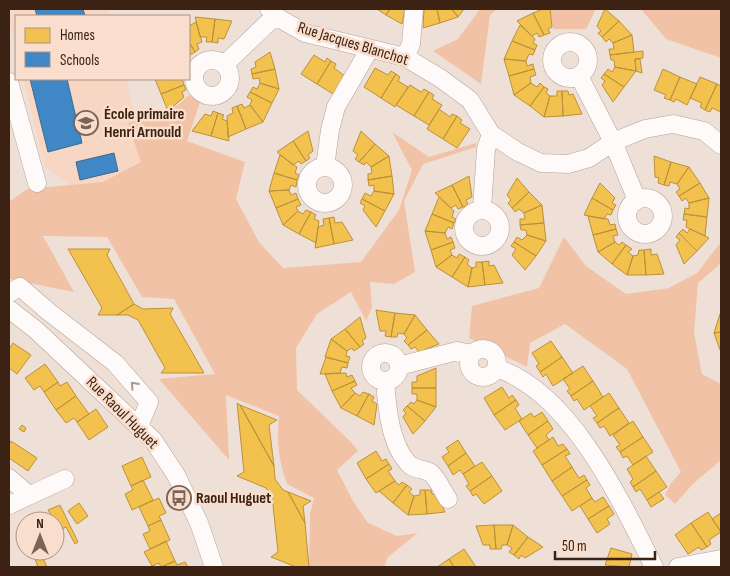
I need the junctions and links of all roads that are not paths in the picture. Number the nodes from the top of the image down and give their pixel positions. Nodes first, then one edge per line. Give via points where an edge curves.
1 (414, 9) edge
2 (272, 13) edge
3 (369, 50) junction
4 (405, 57) junction
5 (224, 65) dead end
6 (579, 76) dead end
7 (9, 82) edge
8 (14, 132) edge
9 (491, 134) junction
10 (613, 142) junction
11 (721, 145) edge
12 (325, 167) dead end
13 (37, 183) dead end
14 (637, 200) dead end
15 (482, 209) dead end
16 (9, 293) edge
17 (9, 309) edge
18 (399, 366) junction
19 (385, 381) junction
20 (139, 426) junction
21 (9, 478) edge
22 (65, 478) dead end
23 (29, 495) junction
24 (448, 499) dead end
25 (9, 505) edge
26 (711, 563) edge
27 (214, 567) edge
28 (654, 567) edge
29 (678, 567) edge

1 - 4 street via 411,44
2 - 3 street, Rue Jacques Blanchot via 305,33
2 - 5 street
3 - 4 street, Rue Jacques Blanchot
3 - 12 street via 336,107
4 - 9 street, Rue Jacques Blanchot via 470,100
6 - 10 street
7 - 8 street
8 - 13 street
9 - 10 street, Rue Jacques Blanchot via 541,163 568,164 589,158
9 - 15 street via 486,149
10 - 11 street, Rue Jacques Blanchot via 645,129 672,124 704,131
10 - 14 street
20 -> 16 street via 149,402 115,363 20,287
17 - 20 street, Rue Raoul Huguet
18 - 19 street via 394,378
18 - 19 street via 396,357 388,353 375,357 371,365 373,375
18 - 28 street via 457,351 472,354 469,364 476,375 490,375 496,368 537,391 570,424 592,454
19 - 24 street via 392,431 404,456 410,465 432,474
20 - 27 street, Rue Raoul Huguet via 153,440 176,475 199,523
21 - 23 street
22 - 23 street
23 - 25 street
26 - 29 street

